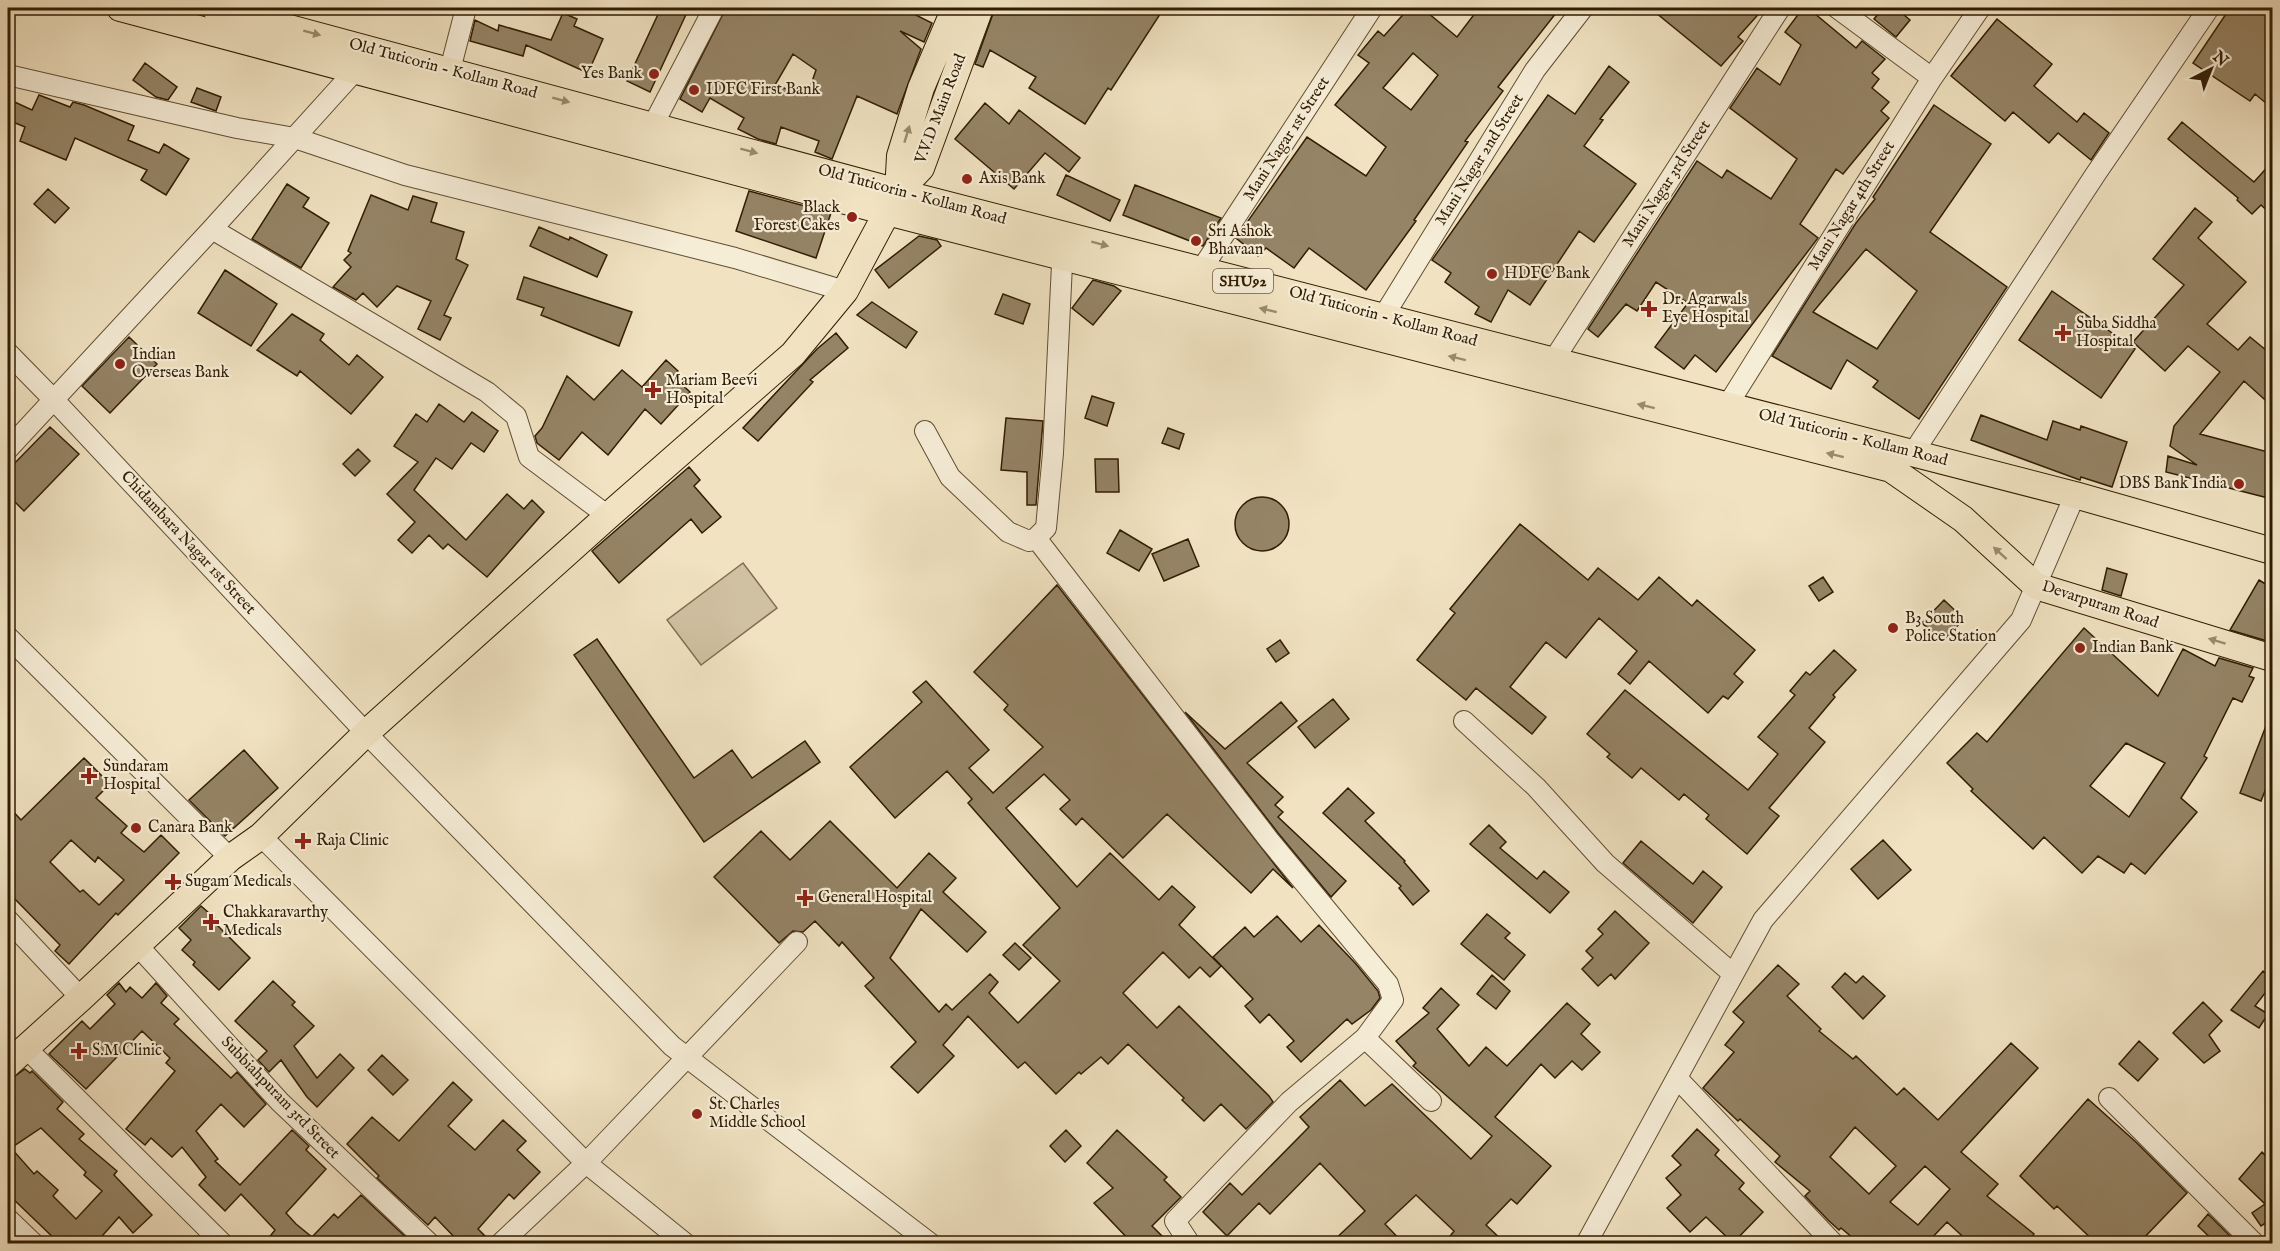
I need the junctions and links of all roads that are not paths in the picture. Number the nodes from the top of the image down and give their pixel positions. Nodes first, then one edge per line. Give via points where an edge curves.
1 (120, 8) edge
2 (215, 8) edge
3 (466, 8) edge
4 (714, 8) edge
5 (955, 8) edge
6 (980, 8) edge
7 (1372, 8) edge
8 (1583, 8) edge
9 (1780, 8) edge
10 (1837, 8) edge
11 (1980, 8) edge
12 (2209, 8) edge
13 (374, 50) junction
14 (450, 70) junction
15 (354, 72) junction
16 (8, 75) edge
17 (1932, 78) junction
18 (652, 126) junction
19 (295, 138) junction
20 (893, 202) junction
21 (212, 229) junction
22 (1063, 246) junction
23 (1202, 270) junction
24 (845, 291) junction
25 (1383, 317) junction
26 (8, 353) edge
27 (1553, 361) junction
28 (54, 400) junction
29 (1727, 406) junction
30 (925, 431) dead end
31 (8, 448) edge
32 (1913, 453) junction
33 (2075, 495) junction
34 (608, 516) junction
35 (1036, 538) junction
36 (2272, 551) edge
37 (2036, 586) junction
38 (8, 637) edge
39 (2272, 658) edge
40 (1464, 721) dead end
41 (366, 734) junction
42 (261, 836) junction
43 (230, 858) junction
44 (8, 920) edge
45 (797, 942) dead end
46 (138, 946) junction
47 (1733, 974) junction
48 (81, 998) junction
49 (1365, 1038) junction
50 (17, 1056) edge
51 (687, 1058) junction
52 (1677, 1078) junction
53 (2109, 1098) dead end
54 (1431, 1101) dead end
55 (586, 1164) junction
56 (8, 1219) edge
57 (923, 1241) edge
58 (34, 1244) edge
59 (223, 1244) edge
60 (430, 1244) edge
61 (500, 1244) edge
62 (686, 1244) edge
63 (1190, 1244) edge
64 (1586, 1244) edge
65 (1834, 1244) edge
66 (2255, 1244) edge

1 - 15 main road
2 -> 13 main road, Old Tuticorin - Kollam Road / SHU92
3 - 14 street
4 - 18 street
20 -> 5 main road, V.V.D Main Road via 910,122
6 - 20 main road, V.V.D Main Road via 921,168
7 - 23 street, Mani Nagar 1st Street
8 - 25 street, Mani Nagar 2nd Street via 1535,70
9 - 27 street, Mani Nagar 3rd Street
10 - 17 street
11 - 17 street, Mani Nagar 4th Street
12 - 32 street
13 - 14 main road, Old Tuticorin - Kollam Road / SHU92
13 - 15 street
14 -> 18 main road, Old Tuticorin - Kollam Road / SHU92
15 - 19 street
15 - 20 main road
16 - 19 street
17 - 29 street, Mani Nagar 4th Street
18 -> 20 main road, Old Tuticorin - Kollam Road / SHU92
19 - 21 street
19 - 24 street via 405,175 735,258
20 - 22 main road, Old Tuticorin - Kollam Road / SHU92
20 - 24 main road
21 - 28 street
21 - 34 street via 487,392 516,416 529,457
22 -> 23 main road, Old Tuticorin - Kollam Road / SHU92
22 - 35 street via 1051,482 1046,528
37 -> 22 main road, Devarpuram Road via 1963,519 1891,469
23 - 25 main road, Old Tuticorin - Kollam Road / SHU92
24 - 34 main road via 793,354
25 - 27 main road, Old Tuticorin - Kollam Road / SHU92
26 - 28 street, Chidambara Nagar 1st Street
27 - 29 main road, Old Tuticorin - Kollam Road / SHU92
28 - 31 street
28 - 41 street, Chidambara Nagar 1st Street
29 - 32 main road, Old Tuticorin - Kollam Road / SHU92
30 - 35 street via 950,477 978,505 1008,532 1029,541
32 - 33 main road, Old Tuticorin - Kollam Road / SHU92
33 - 36 main road, Old Tuticorin - Kollam Road / SHU92
33 - 37 street
34 - 41 main road
35 - 49 street via 1269,840 1388,984 1393,999
39 -> 37 main road, Devarpuram Road
37 - 47 street via 2021,620 1764,920
38 - 43 street
40 - 47 street via 1536,787 1605,863
41 - 42 main road
41 - 51 street, Chidambara Nagar 1st Street
42 - 43 main road
42 - 55 street
43 - 46 main road
44 - 48 street
45 - 51 street
46 - 48 main road
46 - 60 street, Subbiahpuram 3rd Street via 280,1102
47 - 52 street
48 - 50 main road
49 - 54 street
49 - 63 street via 1288,1102 1175,1221
50 - 59 street
51 - 55 street
51 - 57 street, Chidambara Nagar 1st Street
52 - 64 street
52 - 65 street
53 - 66 street
55 - 61 street
55 - 62 street
56 - 58 street

